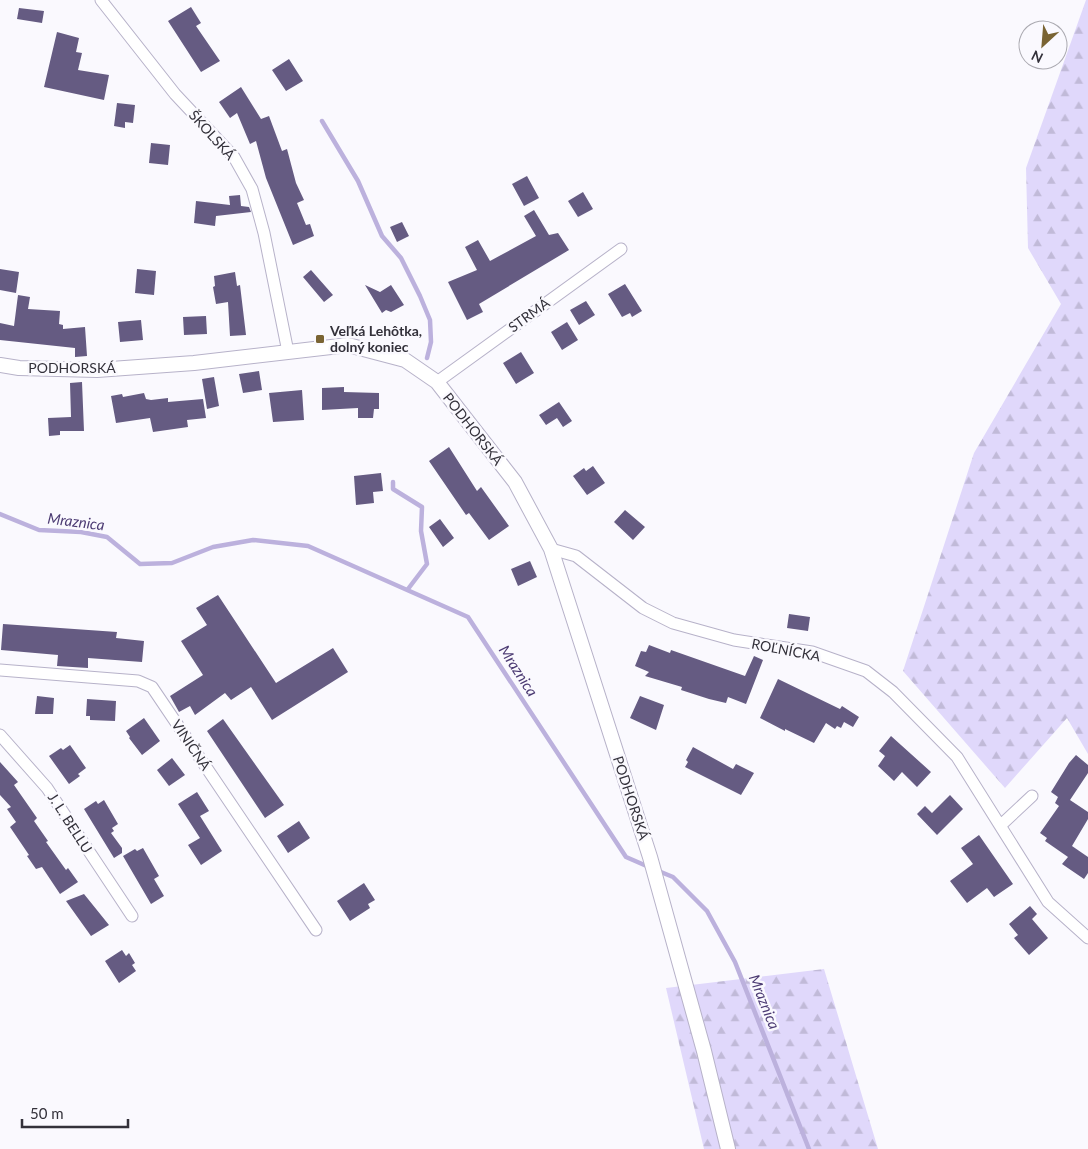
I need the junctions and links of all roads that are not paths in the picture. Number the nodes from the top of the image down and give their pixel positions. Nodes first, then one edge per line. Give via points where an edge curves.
1 (101, 0) edge
2 (621, 249) dead end
3 (288, 352) junction
4 (0, 365) edge
5 (437, 382) junction
6 (551, 549) junction
7 (0, 670) edge
8 (0, 735) edge
9 (1032, 796) dead end
10 (1002, 825) junction
11 (132, 916) dead end
12 (316, 930) dead end
13 (1088, 938) edge
14 (728, 1149) edge

1 - 3 street, ŠKOLSKÁ via 175,94 234,157 252,189
2 - 5 street, STRMÁ
3 - 4 street, PODHORSKÁ via 97,370
3 - 5 street, PODHORSKÁ via 348,345 405,360
5 - 6 street, PODHORSKÁ via 515,482
6 - 10 street, ROĽNÍCKA via 576,556 643,608 673,623 734,640 812,652 866,672 893,692 957,757
6 - 14 street, PODHORSKÁ via 650,857
7 - 12 street, VINIČNÁ via 138,681 152,687
8 - 11 street, J. L. BELLU via 47,788
9 - 10 street
10 - 13 street, ROĽNÍCKA via 1048,902

